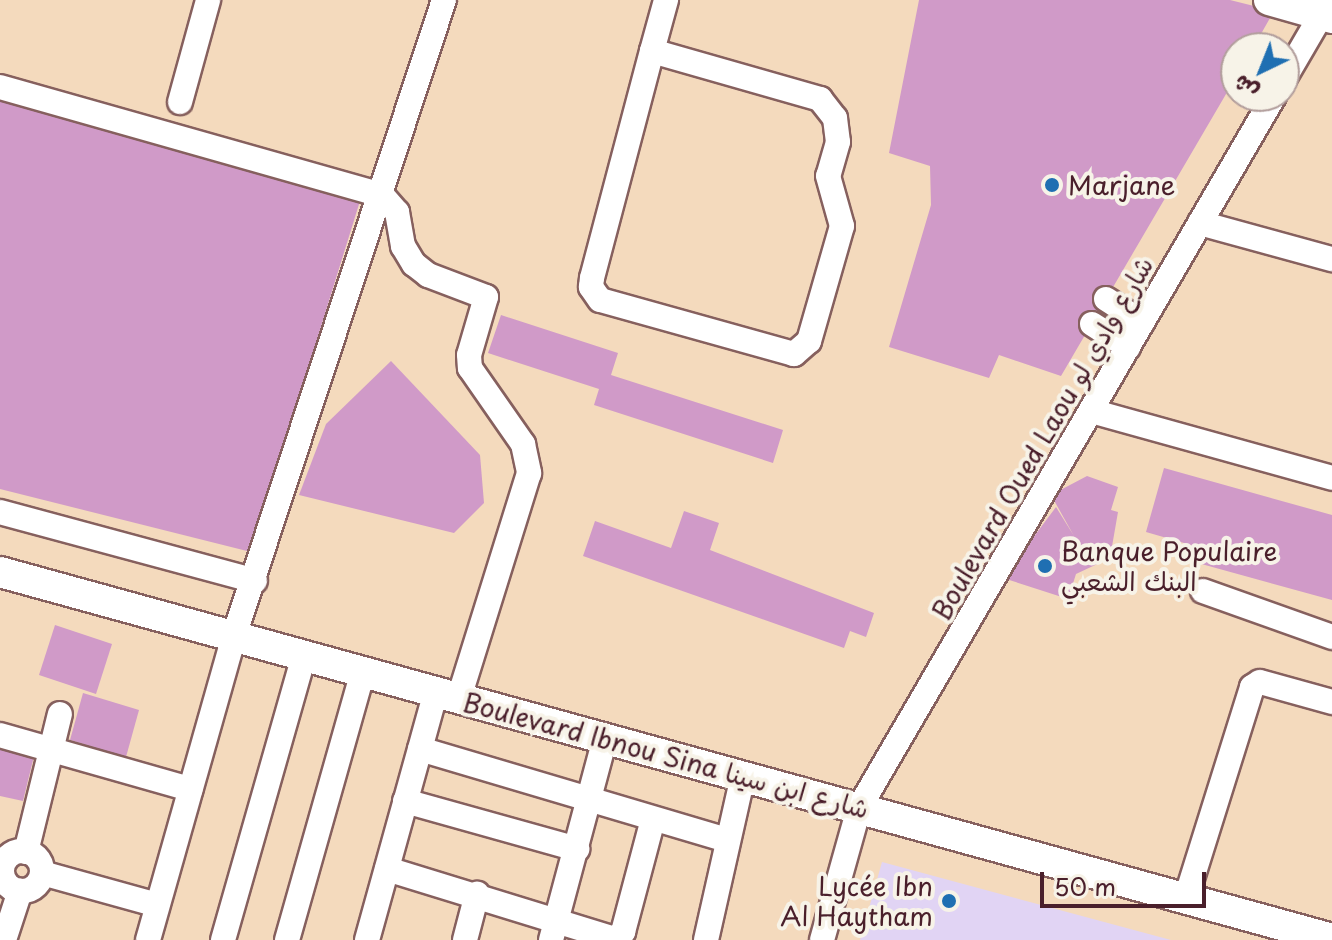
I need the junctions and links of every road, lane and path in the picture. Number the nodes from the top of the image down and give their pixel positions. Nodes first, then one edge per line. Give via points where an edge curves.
1 (208, 0) edge
2 (444, 0) edge
3 (666, 0) edge
4 (1269, 0) edge
5 (1328, 11) edge
6 (652, 51) junction
7 (1300, 54) edge
8 (0, 87) edge
9 (180, 102) dead end
10 (1265, 112) edge
11 (382, 195) junction
12 (1200, 223) junction
13 (1332, 259) edge
14 (1106, 299) dead end
15 (1142, 322) junction
16 (1092, 324) dead end
17 (1128, 347) junction
18 (1091, 411) junction
19 (1332, 478) edge
20 (0, 512) edge
21 (0, 572) edge
22 (255, 581) junction
23 (1203, 591) dead end
24 (234, 636) junction
25 (1332, 637) edge
26 (304, 656) junction
27 (363, 672) junction
28 (448, 695) junction
29 (1332, 702) edge
30 (60, 714) dead end
31 (0, 735) edge
32 (605, 739) junction
33 (420, 749) junction
34 (53, 750) junction
35 (743, 776) junction
36 (190, 789) junction
37 (405, 801) junction
38 (589, 801) junction
39 (859, 808) junction
40 (653, 819) junction
41 (728, 840) junction
42 (577, 849) junction
43 (26, 852) junction
44 (1, 866) edge
45 (387, 869) junction
46 (42, 873) junction
47 (20, 891) junction
48 (477, 894) junction
49 (1186, 898) junction
50 (157, 905) junction
51 (554, 930) edge
52 (1332, 939) edge
53 (4, 940) edge
54 (148, 940) edge
55 (223, 940) edge
56 (287, 940) edge
57 (367, 940) edge
58 (465, 940) edge
59 (706, 940) edge
60 (822, 940) edge

1 - 9 street
2 - 11 street
3 - 6 street
4 - 5 main road
5 - 7 street
6 - 6 street via 591,287 600,300 794,354 809,341 842,226 828,176 838,142 835,118 820,99
8 - 11 street
10 - 12 street, Boulevard Oued Laou شارع وادي لو
11 - 22 street
11 - 28 street via 397,212 403,246 414,264 428,275 486,297 471,344 470,368 528,458 529,473
12 - 13 street
12 - 15 street, Boulevard Oued Laou شارع وادي لو
14 - 15 street
15 - 17 street, Boulevard Oued Laou شارع وادي لو
16 - 17 street
17 - 18 street, Boulevard Oued Laou شارع وادي لو
18 - 19 street
18 - 39 street, Boulevard Oued Laou شارع وادي لو
20 - 22 street
21 - 24 main road, Boulevard Ibnou Sina شارع ابن سينا
22 - 24 street
23 - 25 street
24 - 26 main road, Boulevard Ibnou Sina شارع ابن سينا
24 - 36 street
26 - 27 main road, Boulevard Ibnou Sina شارع ابن سينا
26 - 55 street
27 - 28 main road, Boulevard Ibnou Sina شارع ابن سينا
27 - 56 street
28 - 32 main road, Boulevard Ibnou Sina شارع ابن سينا
28 - 33 street
29 - 49 street via 1260,682 1252,687
30 - 34 street
31 - 34 street
32 - 35 main road, Boulevard Ibnou Sina شارع ابن سينا
32 - 38 street
33 - 37 street
33 - 38 street
34 - 36 street
34 - 43 street
35 - 39 main road, Boulevard Ibnou Sina شارع ابن سينا
35 - 41 street
36 - 50 street
37 - 42 street
37 - 45 street
38 - 40 street
38 - 42 street
39 - 49 main road, Boulevard Ibnou Sina شارع ابن سينا
39 - 60 street, Boulevard Oued Laou شارع وادي لو
40 - 41 street
40 - 51 street via 621,937
41 - 59 street
42 - 51 street
43 - 44 street via 8,856
43 - 46 street via 38,860
44 - 47 street via 5,883
45 - 48 street
45 - 57 street
46 - 47 street via 35,886
46 - 50 street
47 - 53 street
48 - 51 street
48 - 58 street
49 - 52 main road, Boulevard Ibnou Sina شارع ابن سينا
50 - 54 street

